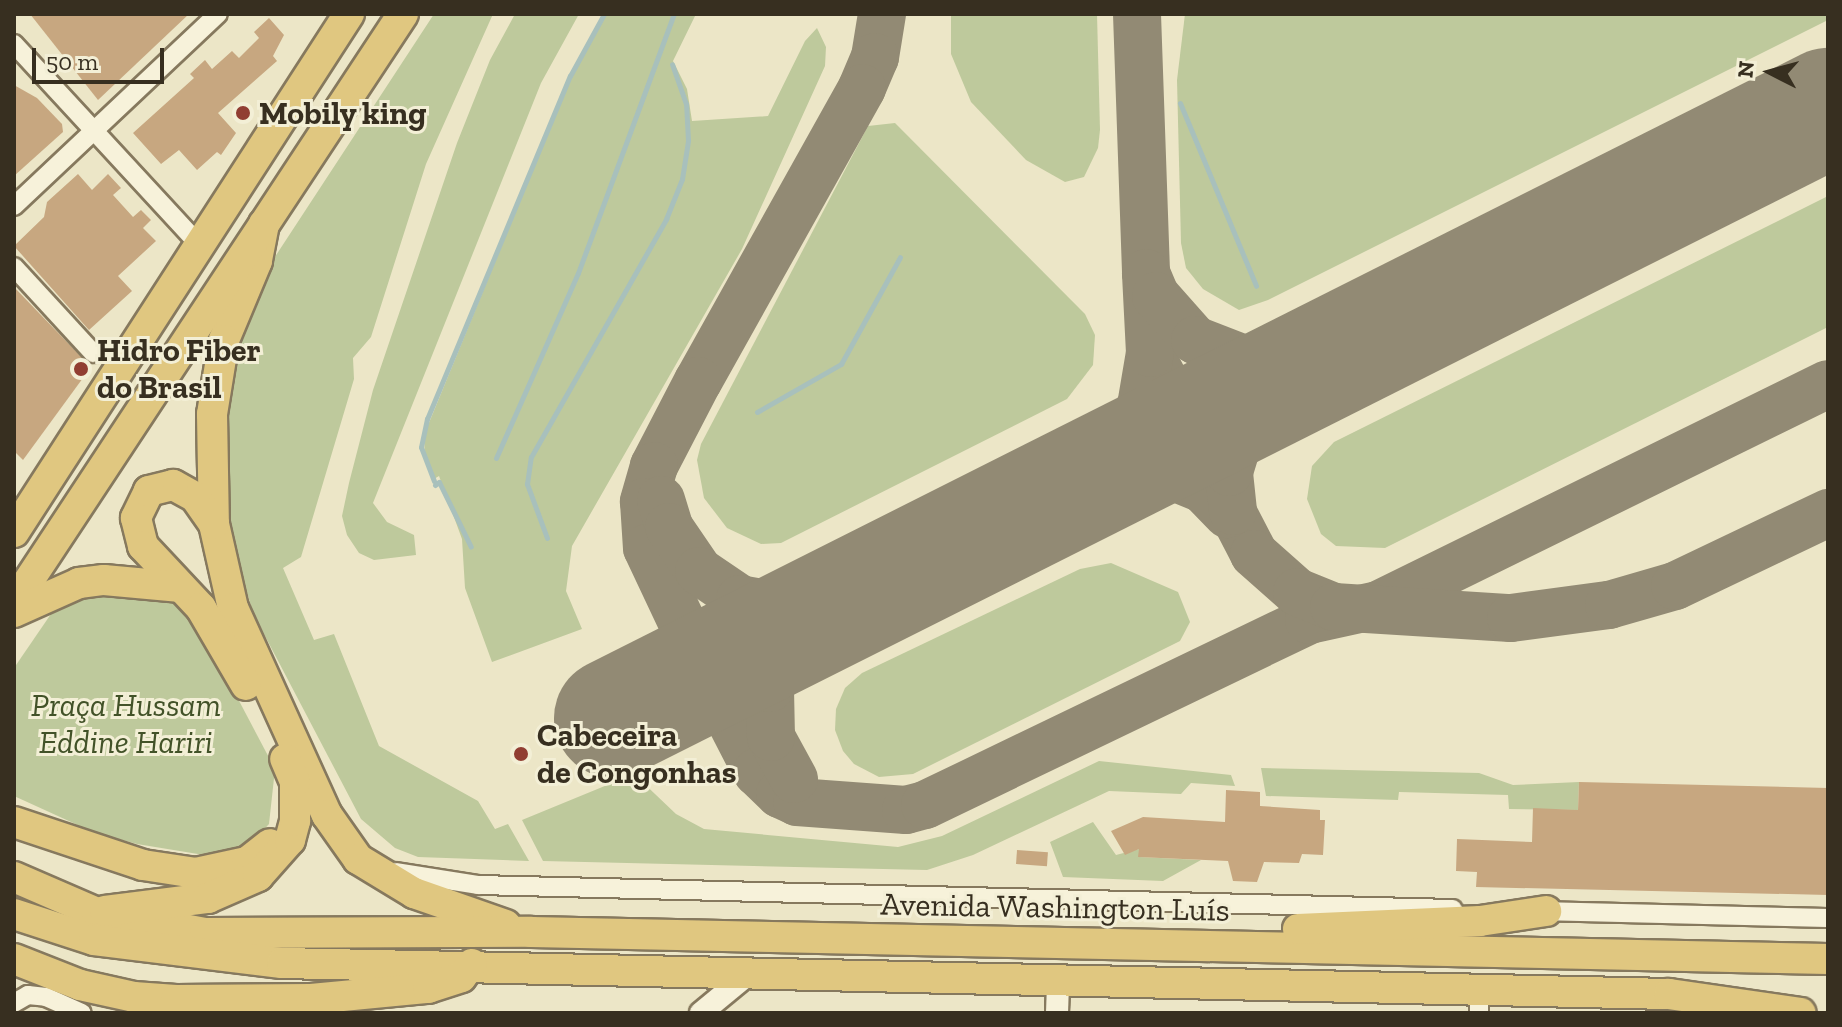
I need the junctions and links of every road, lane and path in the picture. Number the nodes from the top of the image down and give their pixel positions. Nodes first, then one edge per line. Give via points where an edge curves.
1 (218, 14) edge
2 (349, 14) edge
3 (403, 14) edge
4 (14, 44) edge
5 (96, 130) junction
6 (14, 206) edge
7 (264, 224) junction
8 (201, 247) junction
9 (14, 267) edge
10 (93, 353) dead end
11 (214, 524) junction
12 (14, 532) edge
13 (181, 587) junction
14 (14, 603) edge
15 (14, 612) edge
16 (327, 815) junction
17 (295, 821) junction
18 (14, 822) edge
19 (14, 877) edge
20 (1546, 911) junction
21 (97, 913) junction
22 (14, 914) edge
23 (1828, 918) edge
24 (531, 932) junction
25 (1237, 946) junction
26 (281, 949) junction
27 (14, 959) edge
28 (1828, 959) edge
29 (472, 964) junction
30 (752, 971) junction
31 (1058, 981) junction
32 (311, 999) junction
33 (1479, 1001) edge
34 (14, 1003) edge
35 (222, 1006) edge
36 (82, 1013) edge
37 (339, 1013) edge
38 (701, 1013) edge
39 (1057, 1013) edge
40 (1801, 1013) edge

1 - 5 street
2 - 8 highway
3 - 7 highway
4 - 5 street
5 - 6 street
5 - 8 street
7 - 11 highway via 257,261 224,340 212,414
7 - 14 highway
8 - 12 highway
9 - 10 street
11 - 13 highway via 186,489 160,486 141,501 136,518 143,546
11 - 16 highway via 233,608
13 - 15 highway via 79,583
13 - 17 highway via 219,634 287,764 295,782
16 - 20 street, Avenida Washington Luís via 357,848 387,869 478,885
16 - 24 highway via 358,859 385,877 445,906
17 - 18 highway via 247,862 196,873 143,865
17 - 21 highway via 276,861 246,885
19 - 21 highway
20 - 23 street, Avenida Washington Luís
20 - 25 highway via 1480,921 1265,932
21 - 26 highway
22 - 26 highway via 94,940
24 - 25 highway, Avenida Washington Luís via 1015,946
24 - 26 highway, Avenida Washington Luís
25 - 28 highway, Avenida Washington Luís
26 - 29 highway
27 - 35 highway via 80,985
29 - 30 highway
29 - 32 highway via 461,977 428,988
30 - 31 highway
30 - 38 street
31 - 33 highway
31 - 39 street
32 - 35 highway
32 - 37 street
33 - 40 highway via 1669,994
34 - 36 street via 28,995 46,997

